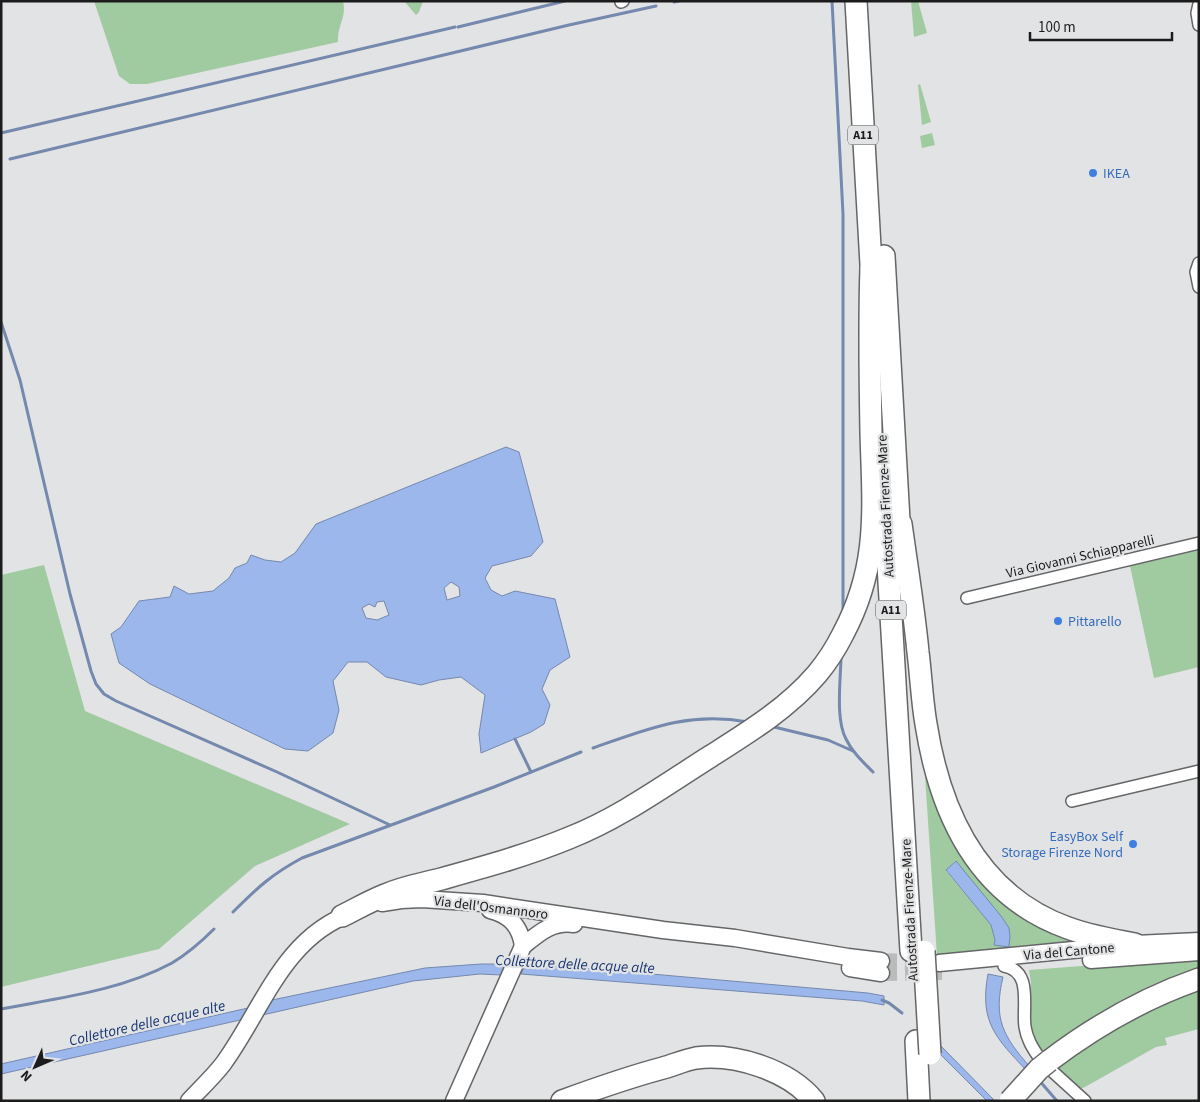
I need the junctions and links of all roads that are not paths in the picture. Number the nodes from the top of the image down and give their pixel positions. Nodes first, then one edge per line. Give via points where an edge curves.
1 (856, 1) edge
2 (870, 1) edge
3 (1199, 4) edge
4 (1199, 25) edge
5 (1199, 263) edge
6 (871, 268) junction
7 (1199, 287) edge
8 (899, 508) junction
9 (1199, 543) edge
10 (967, 598) dead end
11 (1199, 771) edge
12 (1072, 801) dead end
13 (451, 902) junction
14 (342, 916) junction
15 (1199, 941) edge
16 (1135, 944) junction
17 (523, 946) junction
18 (1199, 952) edge
19 (929, 959) junction
20 (1004, 966) junction
21 (1199, 979) edge
22 (923, 1048) junction
23 (1046, 1063) junction
24 (222, 1064) junction
25 (189, 1101) edge
26 (207, 1101) edge
27 (454, 1101) edge
28 (562, 1101) edge
29 (814, 1101) edge
30 (919, 1101) edge
31 (933, 1101) edge
32 (1010, 1101) edge
33 (1085, 1101) edge

1 - 6 highway, Autostrada Firenze-Mare / A11
2 - 8 highway, Autostrada Firenze-Mare / A11
3 - 4 street via 1196,13
5 - 7 street via 1196,272
6 - 14 highway via 871,550 864,585 853,614 818,673 794,697 746,734 625,810 555,844 386,894
6 - 19 highway, Autostrada Firenze-Mare / A11
8 - 16 highway via 928,740 939,784 963,840 990,877 1036,913 1068,928
8 - 19 highway, Autostrada Firenze-Mare / A11
9 - 10 street, Via Giovanni Schiapparelli
11 - 12 street
13 - 14 main road, Via dell'Osmannoro via 401,900
13 - 17 main road via 508,917 519,932
13 - 17 main road, Via dell'Osmannoro via 483,903 735,938 848,957 881,967 568,923 550,926
14 - 24 main road, Via dell'Osmannoro via 298,949 272,983
15 - 16 main road, Via del Cantone
16 - 19 main road, Via del Cantone
17 - 27 main road, Via dell'Osmannoro
18 - 20 main road, Via del Cantone
19 - 20 main road, Via del Cantone
19 - 22 highway, Autostrada Firenze-Mare / A11, bridge
20 - 23 street via 1017,972 1023,980 1028,1039
21 - 23 highway via 1113,1017
22 - 30 highway, Autostrada Firenze-Mare / A11
22 - 31 highway, Autostrada Firenze-Mare / A11
23 - 32 highway, bridge
23 - 33 street
24 - 25 main road, Via dell'Osmannoro
24 - 26 main road
28 - 29 highway via 696,1058 727,1058 754,1064 781,1074

